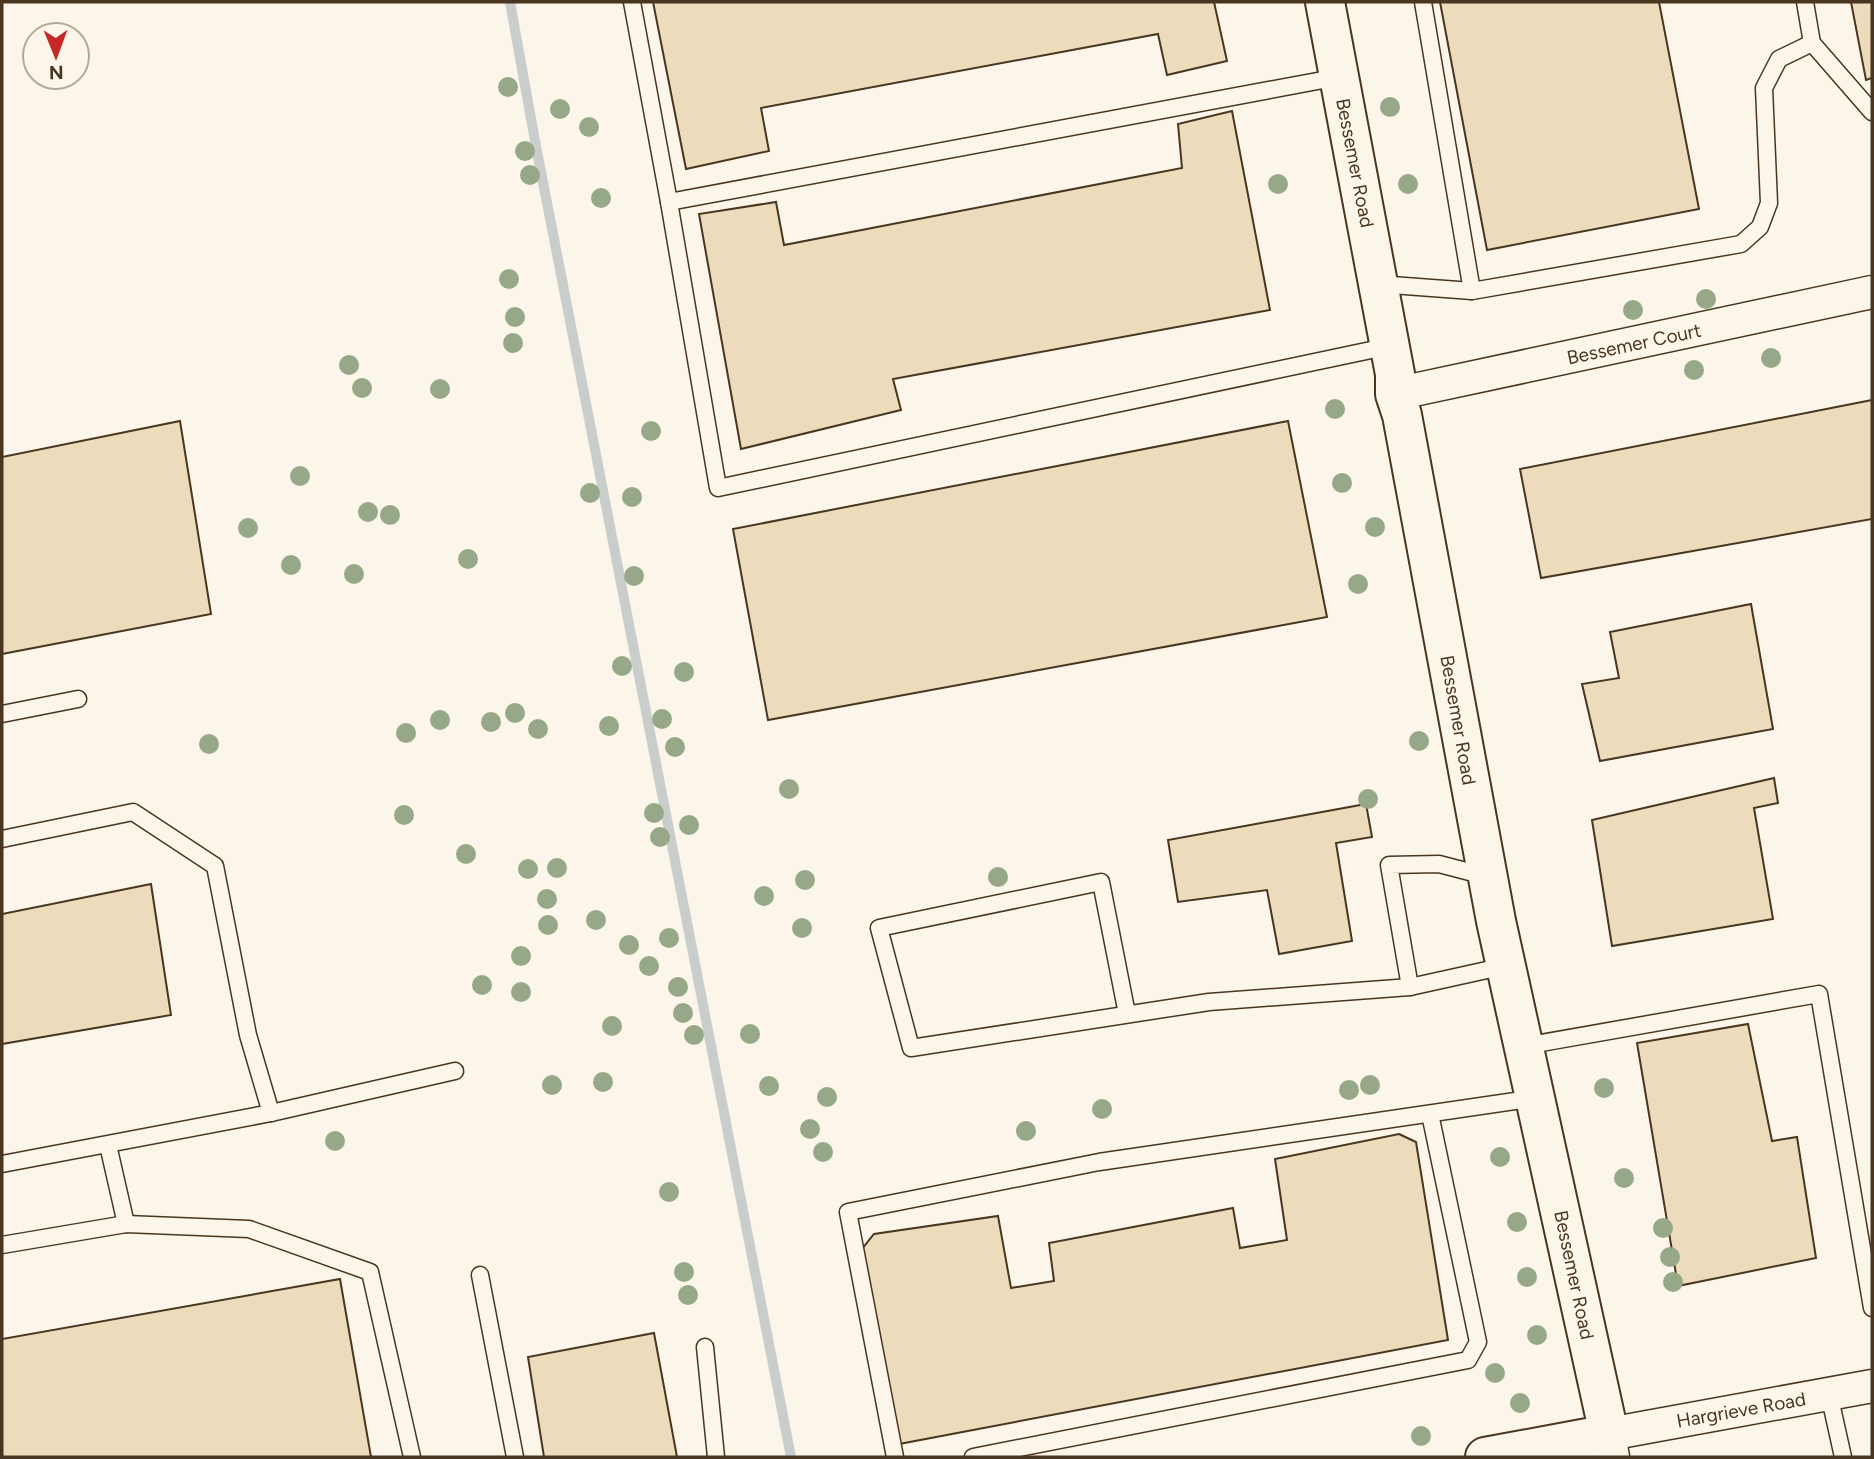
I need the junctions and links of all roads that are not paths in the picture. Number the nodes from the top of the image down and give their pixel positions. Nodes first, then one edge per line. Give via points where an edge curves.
1 (632, 2) edge
2 (1325, 2) edge
3 (1423, 2) edge
4 (1805, 2) edge
5 (1812, 43) junction
6 (1339, 77) junction
7 (1872, 112) edge
8 (669, 202) junction
9 (1378, 284) junction
10 (1472, 291) junction
11 (1872, 292) edge
12 (1390, 346) junction
13 (1395, 394) junction
14 (78, 699) dead end
15 (2, 715) edge
16 (2, 839) edge
17 (1488, 877) junction
18 (1506, 965) junction
19 (1410, 987) junction
20 (1127, 1014) junction
21 (1524, 1046) junction
22 (455, 1071) dead end
23 (1535, 1098) junction
24 (271, 1113) junction
25 (1430, 1114) junction
26 (108, 1145) junction
27 (2, 1164) edge
28 (126, 1224) junction
29 (2, 1245) edge
30 (480, 1275) dead end
31 (1872, 1308) edge
32 (705, 1347) dead end
33 (1872, 1386) edge
34 (1829, 1394) junction
35 (1611, 1446) edge
36 (412, 1457) edge
37 (515, 1457) edge
38 (716, 1457) edge
39 (895, 1457) edge
40 (972, 1457) edge
41 (1485, 1457) edge
42 (1843, 1457) edge

1 - 8 lane
2 - 6 street, Bessemer Road
3 - 10 lane
4 - 5 lane
5 - 7 lane
5 - 10 lane via 1779,60 1764,88 1769,203 1760,227 1741,244
6 - 8 lane
6 - 9 street, Bessemer Road
8 - 12 lane via 718,488
9 - 10 lane
9 - 12 street, Bessemer Road
11 - 13 street, Bessemer Court
12 - 13 street, Bessemer Road
13 - 17 street, Bessemer Road
14 - 15 lane
16 - 24 lane via 133,812 215,866 248,1035
17 - 18 street, Bessemer Road
17 - 19 lane via 1439,864 1388,865
18 - 19 lane
18 - 21 street, Bessemer Road
19 - 20 lane via 1209,1002
20 - 20 lane via 911,1048 880,928 1101,882
21 - 23 street, Bessemer Road
21 - 31 lane via 1819,994
22 - 24 lane
23 - 25 lane
23 - 35 street, Bessemer Road
24 - 26 lane
25 - 39 lane via 1099,1163 848,1212
25 - 40 lane via 1478,1342 1468,1360
26 - 27 lane
26 - 28 lane
28 - 29 lane
28 - 36 lane via 249,1229 370,1272
30 - 37 lane
32 - 38 lane
33 - 34 street, Hargrieve Road
34 - 35 street, Hargrieve Road
34 - 42 lane
35 - 41 street

